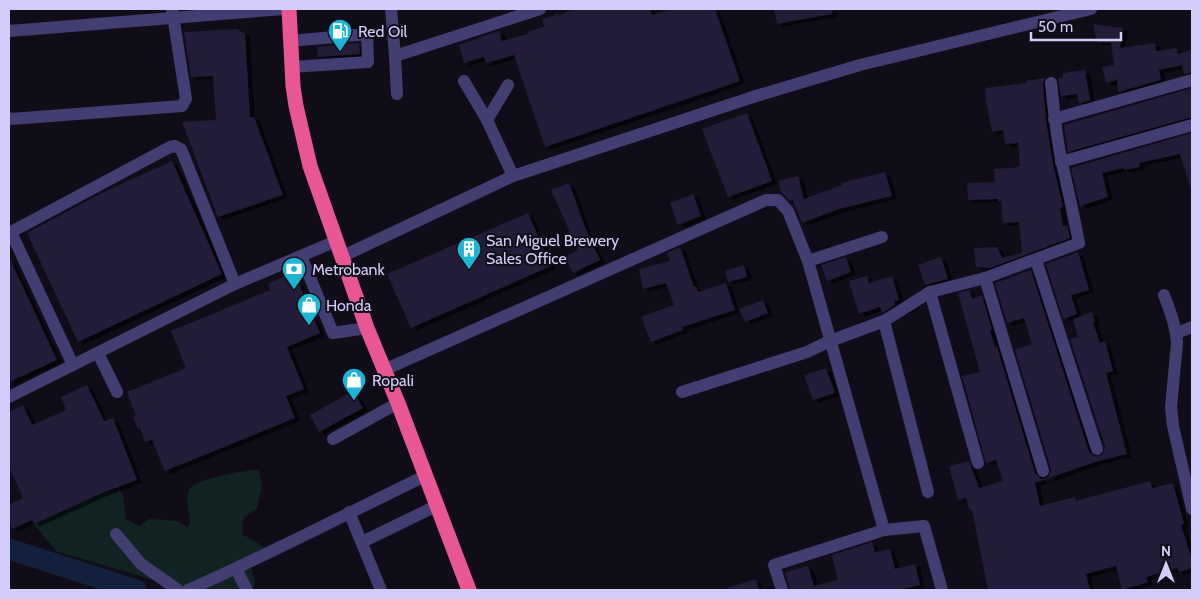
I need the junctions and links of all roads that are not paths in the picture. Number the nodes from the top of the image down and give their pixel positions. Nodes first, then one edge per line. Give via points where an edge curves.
1 (283, 9) edge
2 (289, 9) edge
3 (391, 9) edge
4 (540, 9) edge
5 (1091, 9) edge
6 (173, 13) edge
7 (9, 31) edge
8 (290, 41) junction
9 (395, 56) junction
10 (291, 66) junction
11 (1192, 80) edge
12 (464, 81) dead end
13 (1051, 83) dead end
14 (508, 85) dead end
15 (397, 94) dead end
16 (9, 118) edge
17 (1054, 119) junction
18 (487, 120) junction
19 (1192, 125) edge
20 (1062, 162) junction
21 (513, 176) junction
22 (882, 237) dead end
23 (336, 241) junction
24 (301, 256) junction
25 (341, 257) junction
26 (1036, 260) junction
27 (808, 261) junction
28 (985, 278) junction
29 (235, 284) junction
30 (930, 292) junction
31 (1164, 295) dead end
32 (884, 321) junction
33 (1192, 327) edge
34 (367, 328) junction
35 (1177, 333) junction
36 (830, 341) junction
37 (98, 353) junction
38 (73, 365) junction
39 (384, 370) junction
40 (117, 392) dead end
41 (682, 392) dead end
42 (9, 397) edge
43 (398, 403) junction
44 (333, 439) dead end
45 (1097, 449) dead end
46 (978, 464) dead end
47 (1043, 471) dead end
48 (425, 476) junction
49 (928, 492) dead end
50 (436, 506) junction
51 (1192, 509) edge
52 (349, 512) junction
53 (884, 530) junction
54 (116, 534) dead end
55 (362, 542) junction
56 (236, 569) junction
57 (178, 590) edge
58 (188, 590) edge
59 (247, 590) edge
60 (381, 590) edge
61 (469, 590) edge
62 (782, 590) edge
63 (942, 590) edge

1 - 6 street
2 - 8 highway
3 - 9 street
4 - 9 street
5 - 21 street via 860,65
6 - 7 street
6 - 16 street via 186,99 182,106
8 - 10 highway
8 - 10 street via 367,34 368,62
9 - 15 street
10 - 23 highway via 306,150
11 - 17 street
12 - 18 street
13 - 17 street
14 - 18 street
17 - 20 street
18 - 21 street
19 - 20 street
20 - 26 street via 1078,243
21 - 25 street
22 - 27 street
23 - 24 street
23 - 25 highway
24 - 29 street
24 - 34 street via 333,333
25 - 34 highway
26 - 28 street
26 - 45 street
27 - 36 street
27 - 39 street via 788,210 778,200 766,200
28 - 30 street
28 - 47 street
29 - 37 street
29 - 38 street via 181,149 170,147 11,232
30 - 32 street
30 - 46 street
31 - 35 street
32 - 36 street
32 - 49 street
33 - 35 street
34 - 39 highway
35 - 51 street via 1171,407
36 - 41 street via 807,352
36 - 53 street
37 - 38 street
37 - 40 street
38 - 42 street
39 - 43 highway
43 - 44 street
43 - 48 highway
48 - 50 highway
48 - 52 street
50 - 55 street
50 - 61 highway
52 - 55 street
52 - 56 street
53 - 62 street via 774,565
53 - 63 street via 924,526
54 - 57 street via 141,564
55 - 60 street
56 - 58 street
56 - 59 street

